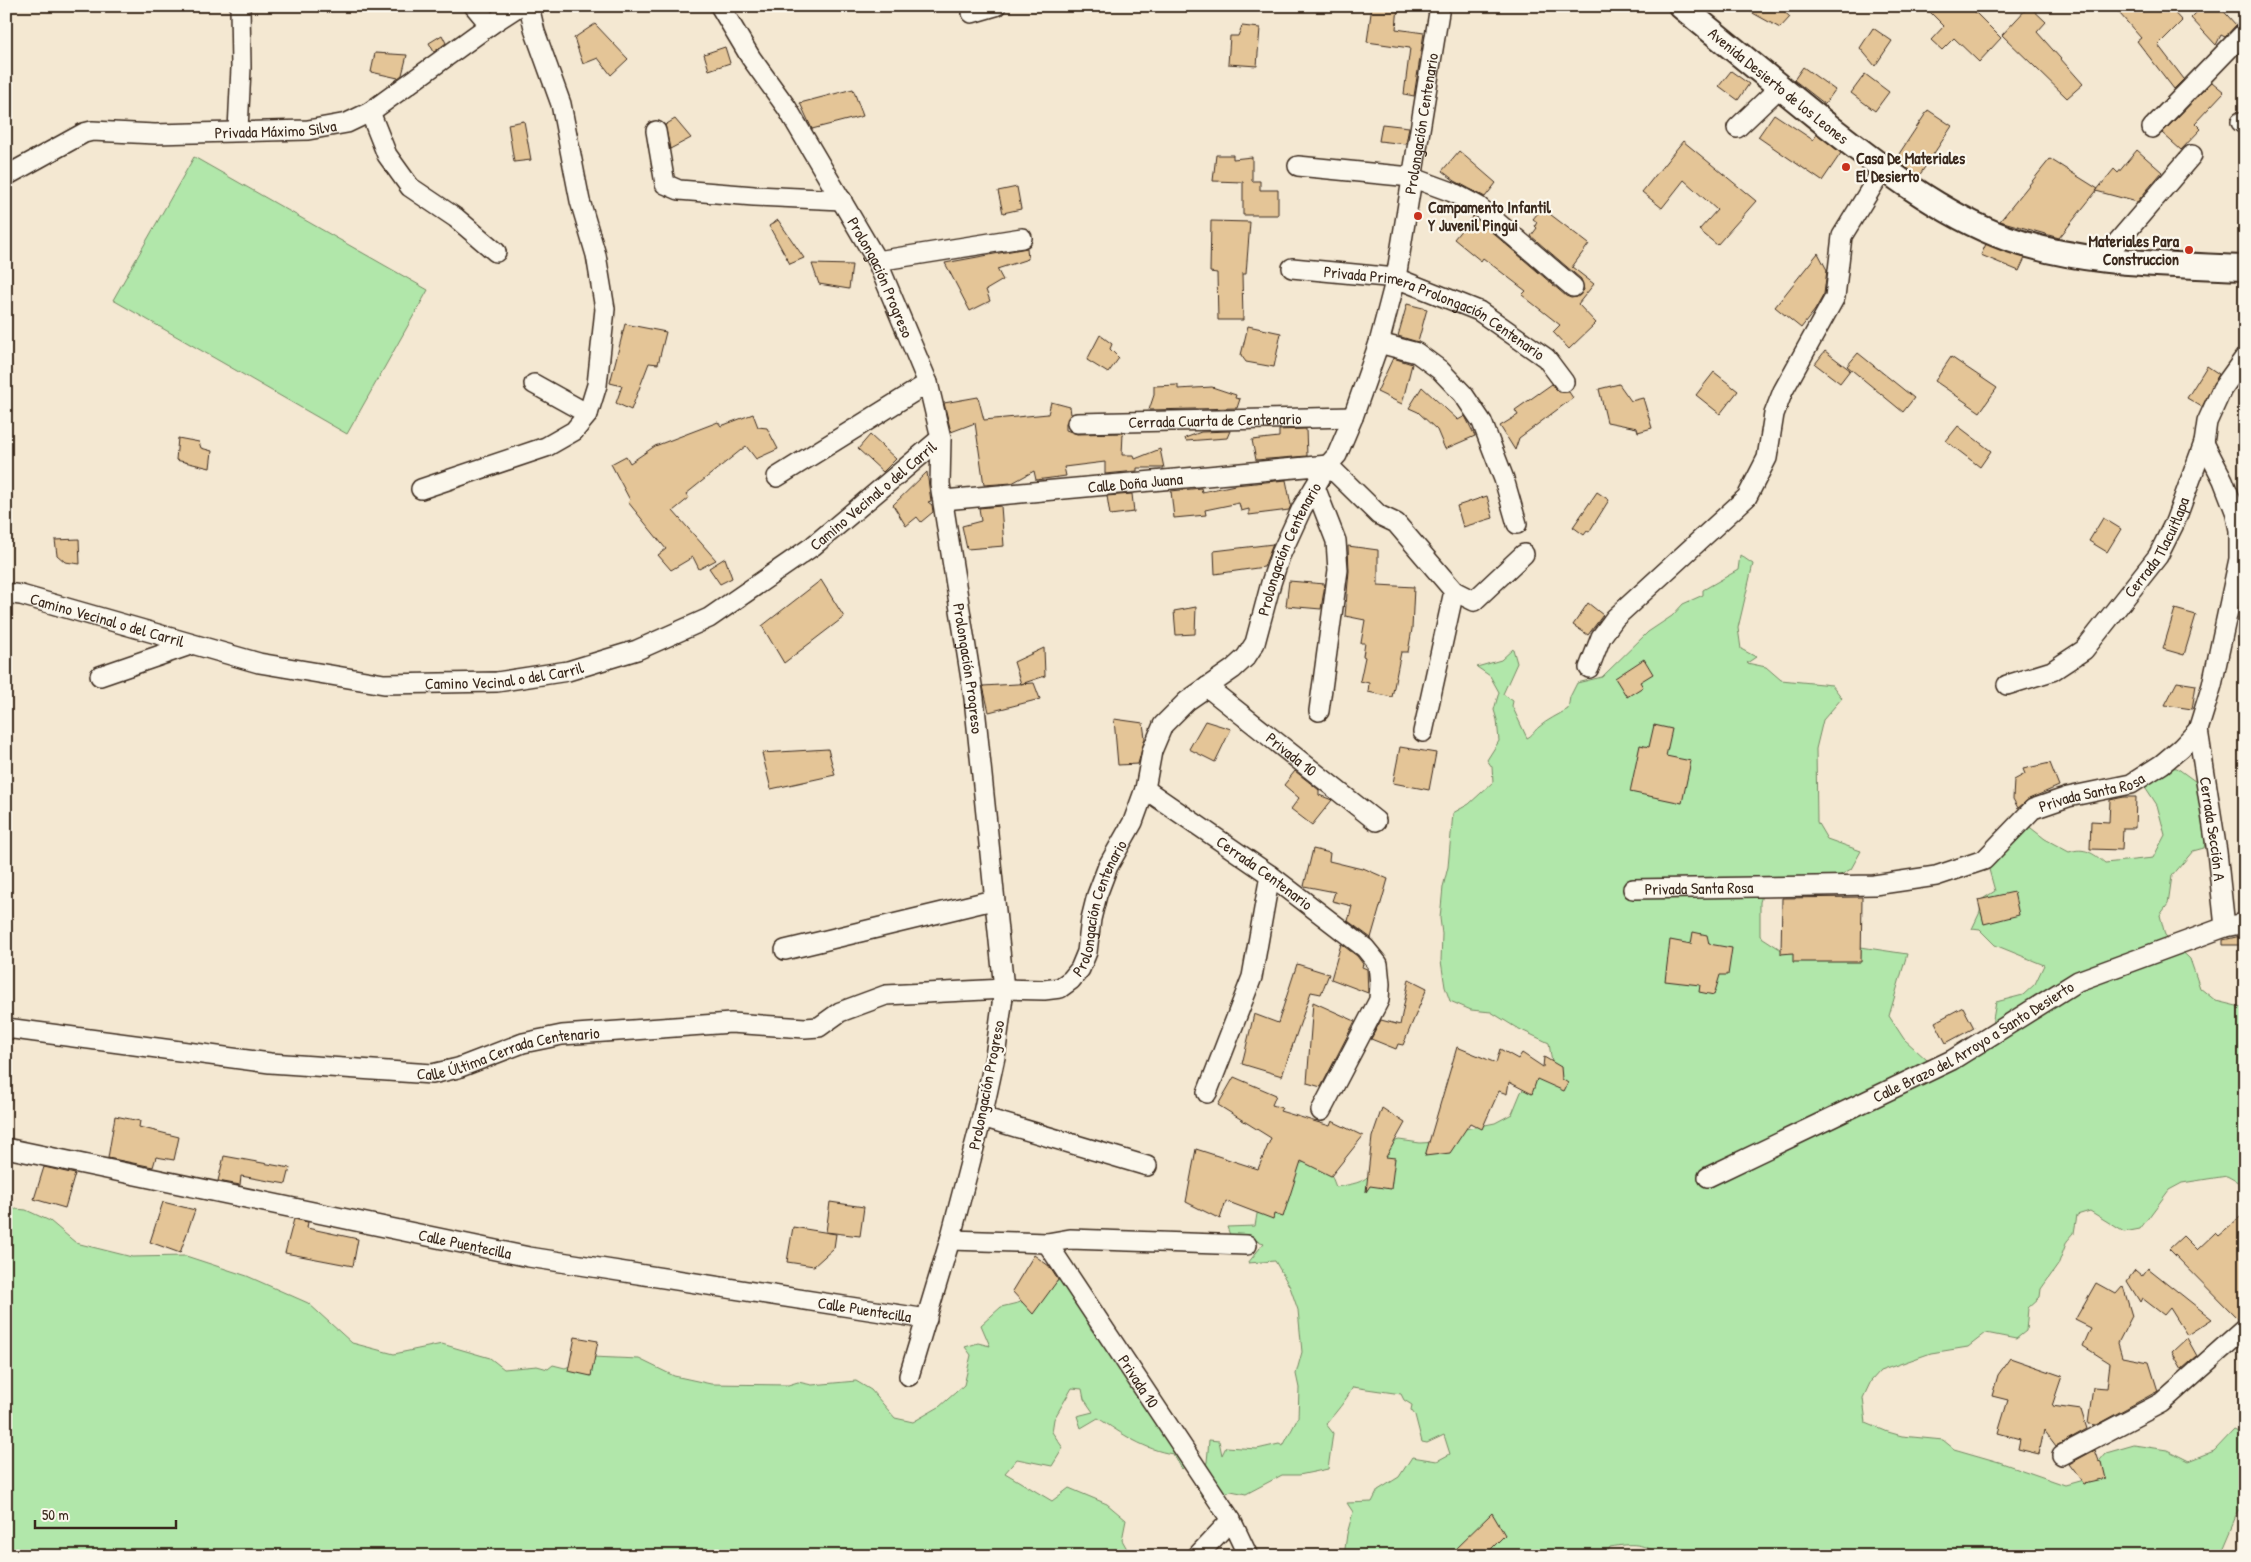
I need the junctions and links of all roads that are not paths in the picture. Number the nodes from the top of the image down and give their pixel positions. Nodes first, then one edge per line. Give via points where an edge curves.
1 (240, 6) edge
2 (474, 6) edge
3 (519, 6) edge
4 (529, 6) edge
5 (720, 6) edge
6 (996, 6) edge
7 (1440, 6) edge
8 (1681, 6) edge
9 (972, 13) dead end
10 (490, 24) junction
11 (2245, 32) edge
12 (1780, 87) junction
13 (370, 112) junction
14 (1736, 128) dead end
15 (2152, 128) dead end
16 (238, 130) junction
17 (656, 132) dead end
18 (2192, 155) dead end
19 (1298, 166) dead end
20 (1883, 169) junction
21 (6, 176) edge
22 (1411, 177) junction
23 (842, 200) junction
24 (1022, 238) dead end
25 (496, 252) dead end
26 (2104, 260) junction
27 (877, 261) junction
28 (1292, 268) dead end
29 (2245, 268) edge
30 (1396, 278) junction
31 (1573, 287) dead end
32 (1379, 343) junction
33 (2245, 357) edge
34 (1564, 382) dead end
35 (928, 383) junction
36 (534, 384) dead end
37 (588, 414) junction
38 (1353, 417) junction
39 (1076, 423) dead end
40 (941, 438) junction
41 (2204, 443) junction
42 (1328, 465) junction
43 (777, 477) dead end
44 (1315, 486) junction
45 (421, 489) dead end
46 (944, 500) junction
47 (1517, 524) dead end
48 (1524, 554) dead end
49 (1454, 591) junction
50 (6, 593) edge
51 (190, 645) junction
52 (1589, 668) dead end
53 (100, 676) dead end
54 (2007, 686) dead end
55 (1206, 687) junction
56 (1319, 711) dead end
57 (2198, 730) junction
58 (1423, 732) dead end
59 (1145, 789) junction
60 (1376, 821) dead end
61 (1270, 875) junction
62 (1633, 889) dead end
63 (993, 900) junction
64 (2245, 923) edge
65 (2225, 927) junction
66 (785, 950) dead end
67 (1004, 989) junction
68 (6, 1028) edge
69 (1207, 1092) dead end
70 (1321, 1111) dead end
71 (982, 1117) junction
72 (6, 1148) edge
73 (1147, 1166) dead end
74 (1708, 1177) dead end
75 (950, 1240) junction
76 (1047, 1243) junction
77 (1247, 1245) dead end
78 (927, 1319) junction
79 (2245, 1328) edge
80 (909, 1376) dead end
81 (2062, 1455) dead end
82 (1231, 1520) junction
83 (1197, 1556) edge
84 (1248, 1556) edge

1 - 16 street
2 - 10 street
3 - 10 street, Privada Máximo Silva
4 - 37 street via 561,104 580,201 596,255 605,310 596,385
5 - 23 street, Prolongación Progreso
6 - 9 street
7 - 22 street, Prolongación Centenario
8 - 12 street, Avenida Desierto de los Leones
10 - 13 street, Privada Máximo Silva
11 - 15 street
12 - 14 street
12 - 20 street, Avenida Desierto de los Leones
13 - 16 street, Privada Máximo Silva via 346,123 308,130
13 - 25 street via 387,155 410,187 456,218
16 - 21 street, Privada Máximo Silva via 155,134 92,131
17 - 23 street via 665,184 679,190
18 - 26 street
19 - 22 street
20 - 26 street, Avenida Desierto de los Leones via 1973,224 2006,238
20 - 52 street via 1842,236 1835,297 1783,391 1774,414 1767,458 1747,497 1616,618 1601,637
22 - 30 street, Prolongación Centenario
22 - 31 street via 1452,192 1478,206
23 - 27 street, Prolongación Progreso
24 - 27 street
26 - 29 street, Avenida Desierto de los Leones
27 - 35 street, Prolongación Progreso
28 - 30 street, Privada Primera Prolongación Centenario
30 - 32 street, Prolongación Centenario
30 - 34 street, Privada Primera Prolongación Centenario via 1479,311 1546,358
32 - 38 street, Prolongación Centenario
32 - 47 street via 1417,354 1440,370 1463,394 1482,422
33 - 41 street, Cerrada Tlacuitlapa via 2222,389 2207,422
35 - 40 street, Prolongación Progreso
35 - 43 street
36 - 37 street
37 - 45 street via 574,431 546,447
38 - 39 street, Cerrada Cuarta de Centenario
38 - 42 street, Prolongación Centenario via 1337,455
40 - 46 street, Prolongación Progreso via 940,484
40 - 51 street, Camino Vecinal o del Carril via 813,546 709,618 637,650 568,670 497,682 384,684 259,663
41 - 54 street, Cerrada Tlacuitlapa via 2175,522 2158,556 2084,650 2052,671
41 - 57 street, Privada Santa Rosa via 2235,511 2239,559 2212,685
42 - 44 street, Prolongación Centenario
42 - 46 street, Calle Doña Juana
42 - 49 street via 1379,515 1396,524
44 - 55 street, Prolongación Centenario via 1280,556 1255,643 1246,657
44 - 56 street via 1336,541 1338,570
46 - 63 street, Prolongación Progreso via 974,698
48 - 49 street via 1474,601
49 - 58 street
50 - 51 street, Camino Vecinal o del Carril
51 - 53 street
55 - 59 street, Prolongación Centenario via 1163,725 1152,751
55 - 60 street, Privada 10
57 - 62 street, Privada Santa Rosa via 2182,748 2131,784 2068,797 2033,809 1984,860 1936,876 1874,885
57 - 65 street, Cerrada Sección A
59 - 61 street, Cerrada Centenario
59 - 67 street, Prolongación Centenario via 1133,822 1108,866 1097,896 1087,952 1080,969 1060,988
61 - 69 street via 1252,977
61 - 70 street, Cerrada Centenario via 1365,948 1378,964 1379,1000
63 - 66 street
63 - 67 street, Prolongación Progreso
64 - 65 street, Calle Brazo del Arroyo a Santo Desierto
65 - 74 street, Calle Brazo del Arroyo a Santo Desierto via 2078,981 1952,1060
67 - 68 street, Calle Última Cerrada Centenario via 886,995 840,1012 819,1027 731,1023 562,1035 523,1043 458,1068 432,1074 270,1063
67 - 71 street, Prolongación Progreso via 995,1057
71 - 73 street
71 - 75 street, Prolongación Progreso
72 - 78 street, Calle Puentecilla via 529,1257
75 - 76 street
75 - 78 street, Prolongación Progreso
76 - 77 street via 1070,1239
76 - 82 street, Privada 10
78 - 80 street, Prolongación Progreso
79 - 81 street via 2161,1403
82 - 83 street
82 - 84 street, Privada 10

